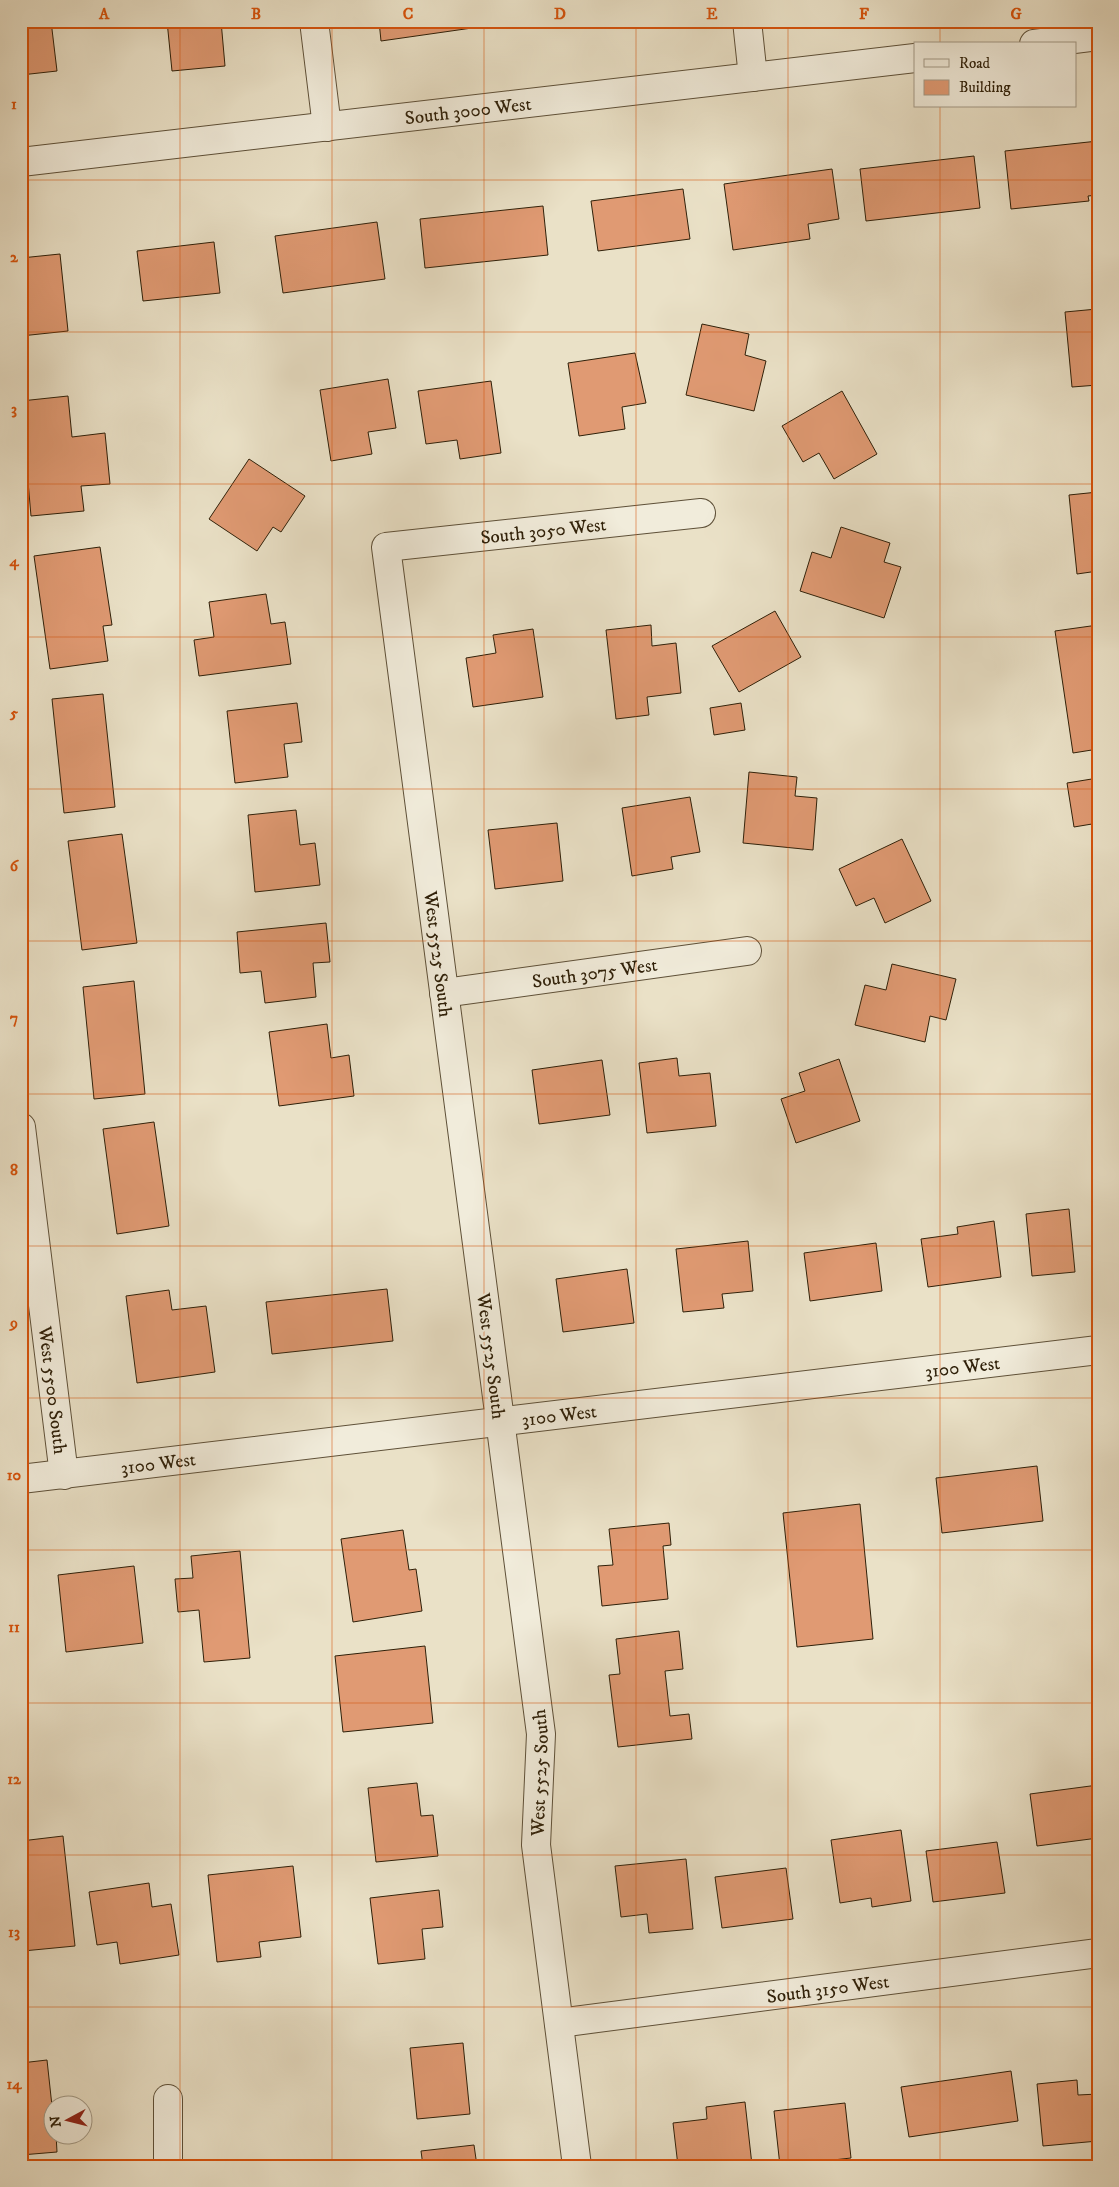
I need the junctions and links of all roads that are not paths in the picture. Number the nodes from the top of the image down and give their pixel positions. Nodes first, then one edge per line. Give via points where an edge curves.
1 (314, 21) edge
2 (746, 21) edge
3 (1098, 36) edge
4 (1050, 42) edge
5 (914, 58) edge
6 (753, 77) junction
7 (326, 127) junction
8 (21, 162) edge
9 (701, 513) dead end
10 (386, 547) joint
11 (747, 951) dead end
12 (444, 993) junction
13 (21, 1127) edge
14 (1098, 1350) edge
15 (500, 1422) junction
16 (64, 1475) junction
17 (21, 1479) edge
18 (1098, 1953) edge
19 (559, 2023) junction
20 (168, 2099) dead end
21 (168, 2166) edge
22 (577, 2166) edge

1 - 7 street
2 - 6 street
3 - 4 street
5 - 6 street, South 3000 West
6 - 7 street, South 3000 West
7 - 8 street, South 3000 West
9 - 10 street, South 3050 West
10 - 12 street, West 5525 South
11 - 12 street, South 3075 West
12 - 15 street, West 5525 South
13 - 16 street, West 5500 South
14 - 15 street, 3100 West
15 - 16 street, 3100 West
15 - 19 street, West 5525 South via 541,1734 536,1845
16 - 17 street, 3100 West
18 - 19 street, South 3150 West
19 - 22 street, West 5525 South
20 - 21 street

